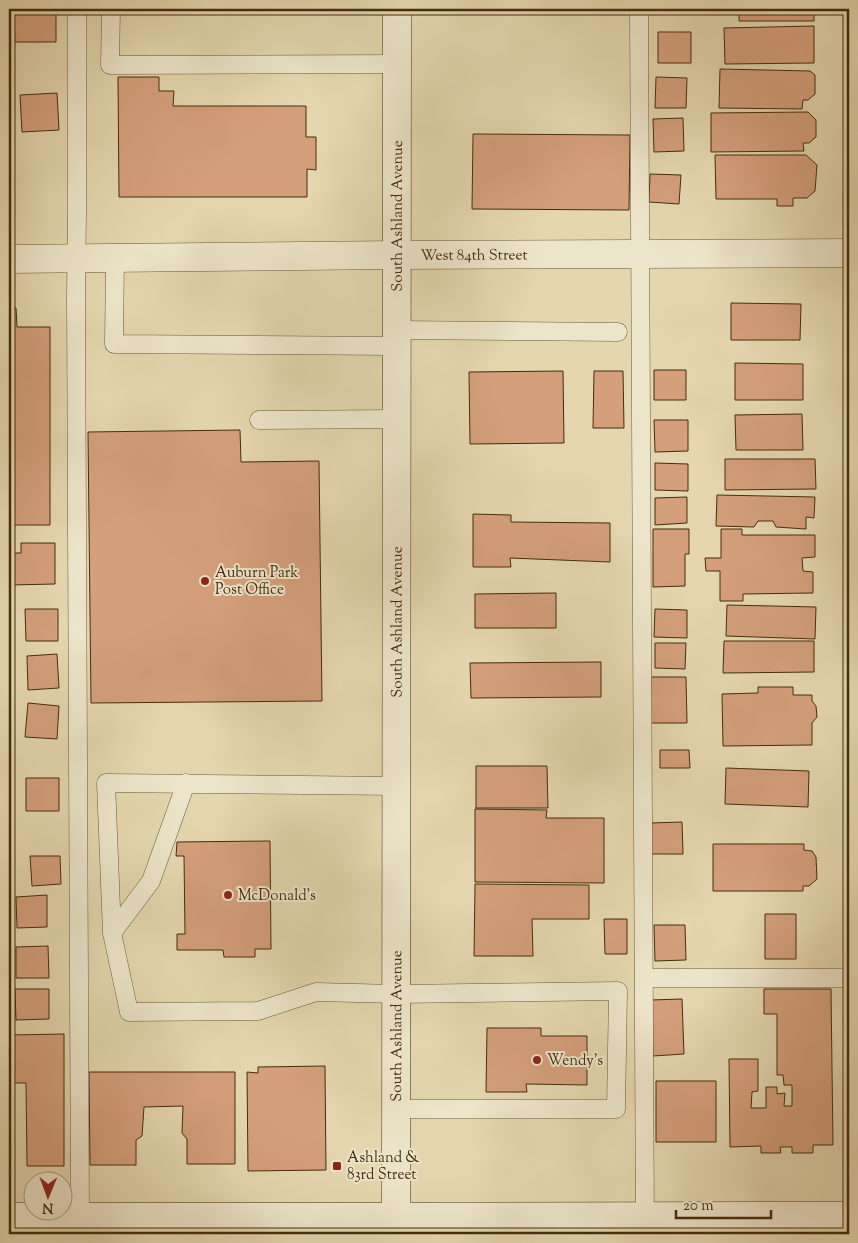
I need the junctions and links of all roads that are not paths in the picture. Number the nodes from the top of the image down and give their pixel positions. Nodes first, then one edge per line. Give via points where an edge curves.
1 (77, 9) edge
2 (111, 9) edge
3 (397, 9) edge
4 (639, 9) edge
5 (396, 64) junction
6 (640, 253) junction
7 (849, 253) edge
8 (397, 255) junction
9 (115, 257) junction
10 (77, 258) junction
11 (9, 259) edge
12 (618, 332) dead end
13 (397, 338) junction
14 (259, 420) dead end
15 (397, 420) junction
16 (186, 783) junction
17 (397, 786) junction
18 (112, 933) junction
19 (644, 978) junction
20 (849, 978) edge
21 (396, 994) junction
22 (396, 1108) junction
23 (849, 1216) edge
24 (9, 1217) edge
25 (80, 1217) junction
26 (159, 1225) edge
27 (210, 1225) edge
28 (645, 1225) edge
29 (396, 1226) edge

1 - 10 lane
2 - 5 lane via 110,65
3 - 5 street, South Ashland Avenue
4 - 6 lane
5 - 8 street, South Ashland Avenue
6 - 7 street, West 84th Street
6 - 8 street, West 84th Street
6 - 19 lane
8 - 9 street, West 84th Street
8 - 13 street, South Ashland Avenue
9 - 10 street, West 84th Street
9 - 13 lane via 114,344
10 - 11 street, West 84th Street
10 - 25 lane
12 - 13 lane
13 - 15 street, South Ashland Avenue
14 - 15 lane
15 - 17 street, South Ashland Avenue
16 - 17 lane
16 - 18 lane via 151,881
16 - 18 lane via 106,783
17 - 21 street, South Ashland Avenue
18 - 21 lane via 129,1012 258,1011 316,992
19 - 20 lane
19 - 28 lane
21 - 22 street, South Ashland Avenue
21 - 22 lane via 618,991 616,1109
22 - 29 street, South Ashland Avenue
23 - 28 street
24 - 25 street
25 - 26 street
26 - 27 street
27 - 29 street
28 - 29 street

